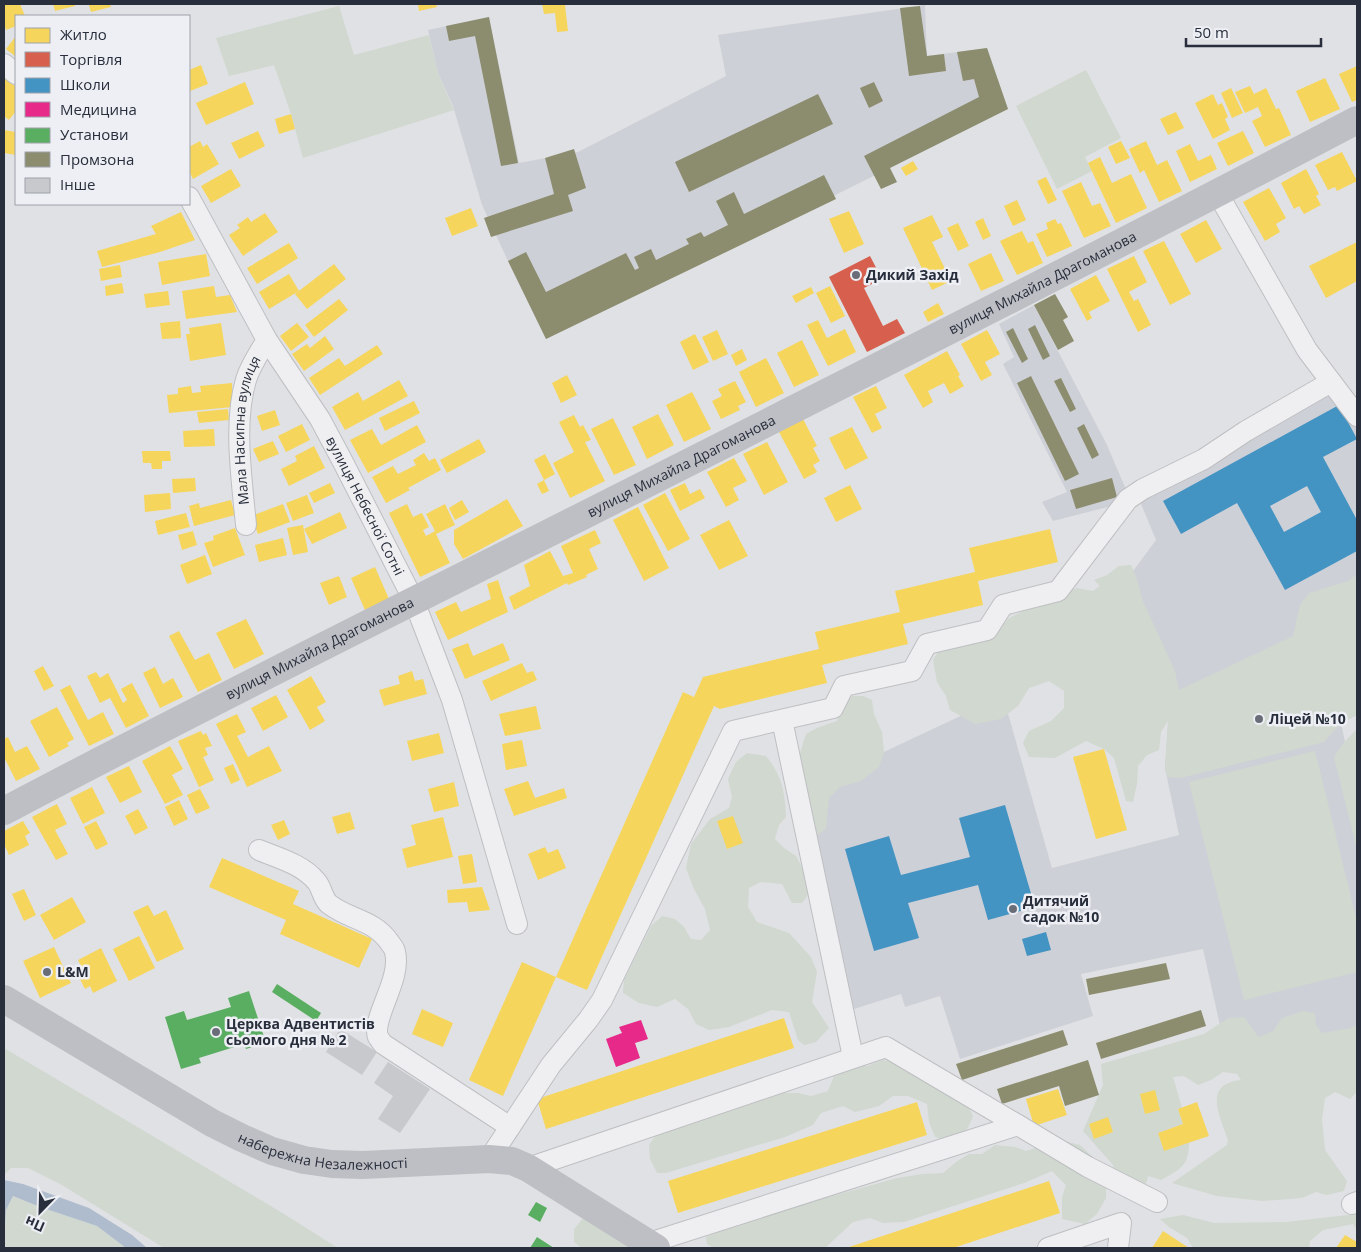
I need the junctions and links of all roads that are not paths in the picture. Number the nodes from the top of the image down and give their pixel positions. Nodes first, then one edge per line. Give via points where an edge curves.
1 (4, 64) edge
2 (15, 73) edge
3 (1357, 120) edge
4 (1218, 194) junction
5 (190, 199) edge
6 (267, 340) junction
7 (1331, 382) junction
8 (1357, 416) edge
9 (246, 525) dead end
10 (414, 601) junction
11 (782, 720) junction
12 (4, 811) edge
13 (259, 850) dead end
14 (517, 924) dead end
15 (4, 999) edge
16 (854, 1057) junction
17 (1018, 1125) junction
18 (510, 1127) junction
19 (489, 1159) junction
20 (528, 1168) junction
21 (1157, 1202) dead end
22 (652, 1246) edge
23 (1048, 1248) edge
24 (1118, 1248) edge

1 - 2 street
3 - 4 street, вулиця Михайла Драгоманова
4 - 7 street via 1307,350
4 - 10 street, вулиця Михайла Драгоманова
5 - 6 street, вулиця Небесної Сотні
6 - 9 street, Мала Насипна вулиця via 254,361 241,401 239,434
6 - 10 street, вулиця Небесної Сотні via 320,419
7 - 8 street
7 - 11 street via 1204,459 1128,499 1058,591 1003,605 987,630 927,644 912,671 844,686 833,708
10 - 12 street, вулиця Михайла Драгоманова
10 - 14 street, вулиця Небесної Сотні via 452,700
11 - 16 street
11 - 18 street via 733,731 602,1000 551,1065
13 - 18 street via 310,874 318,882 327,902 374,926 395,950 396,974 377,1030 383,1044
15 - 19 street, набережна Незалежності via 212,1123 272,1151 332,1164
16 - 17 street via 886,1047
16 - 20 street
17 - 21 street via 1088,1167
17 - 22 street
18 - 19 street
19 - 20 street, набережна Незалежності via 512,1161
20 - 22 street, набережна Незалежності
23 - 24 street via 1121,1223

